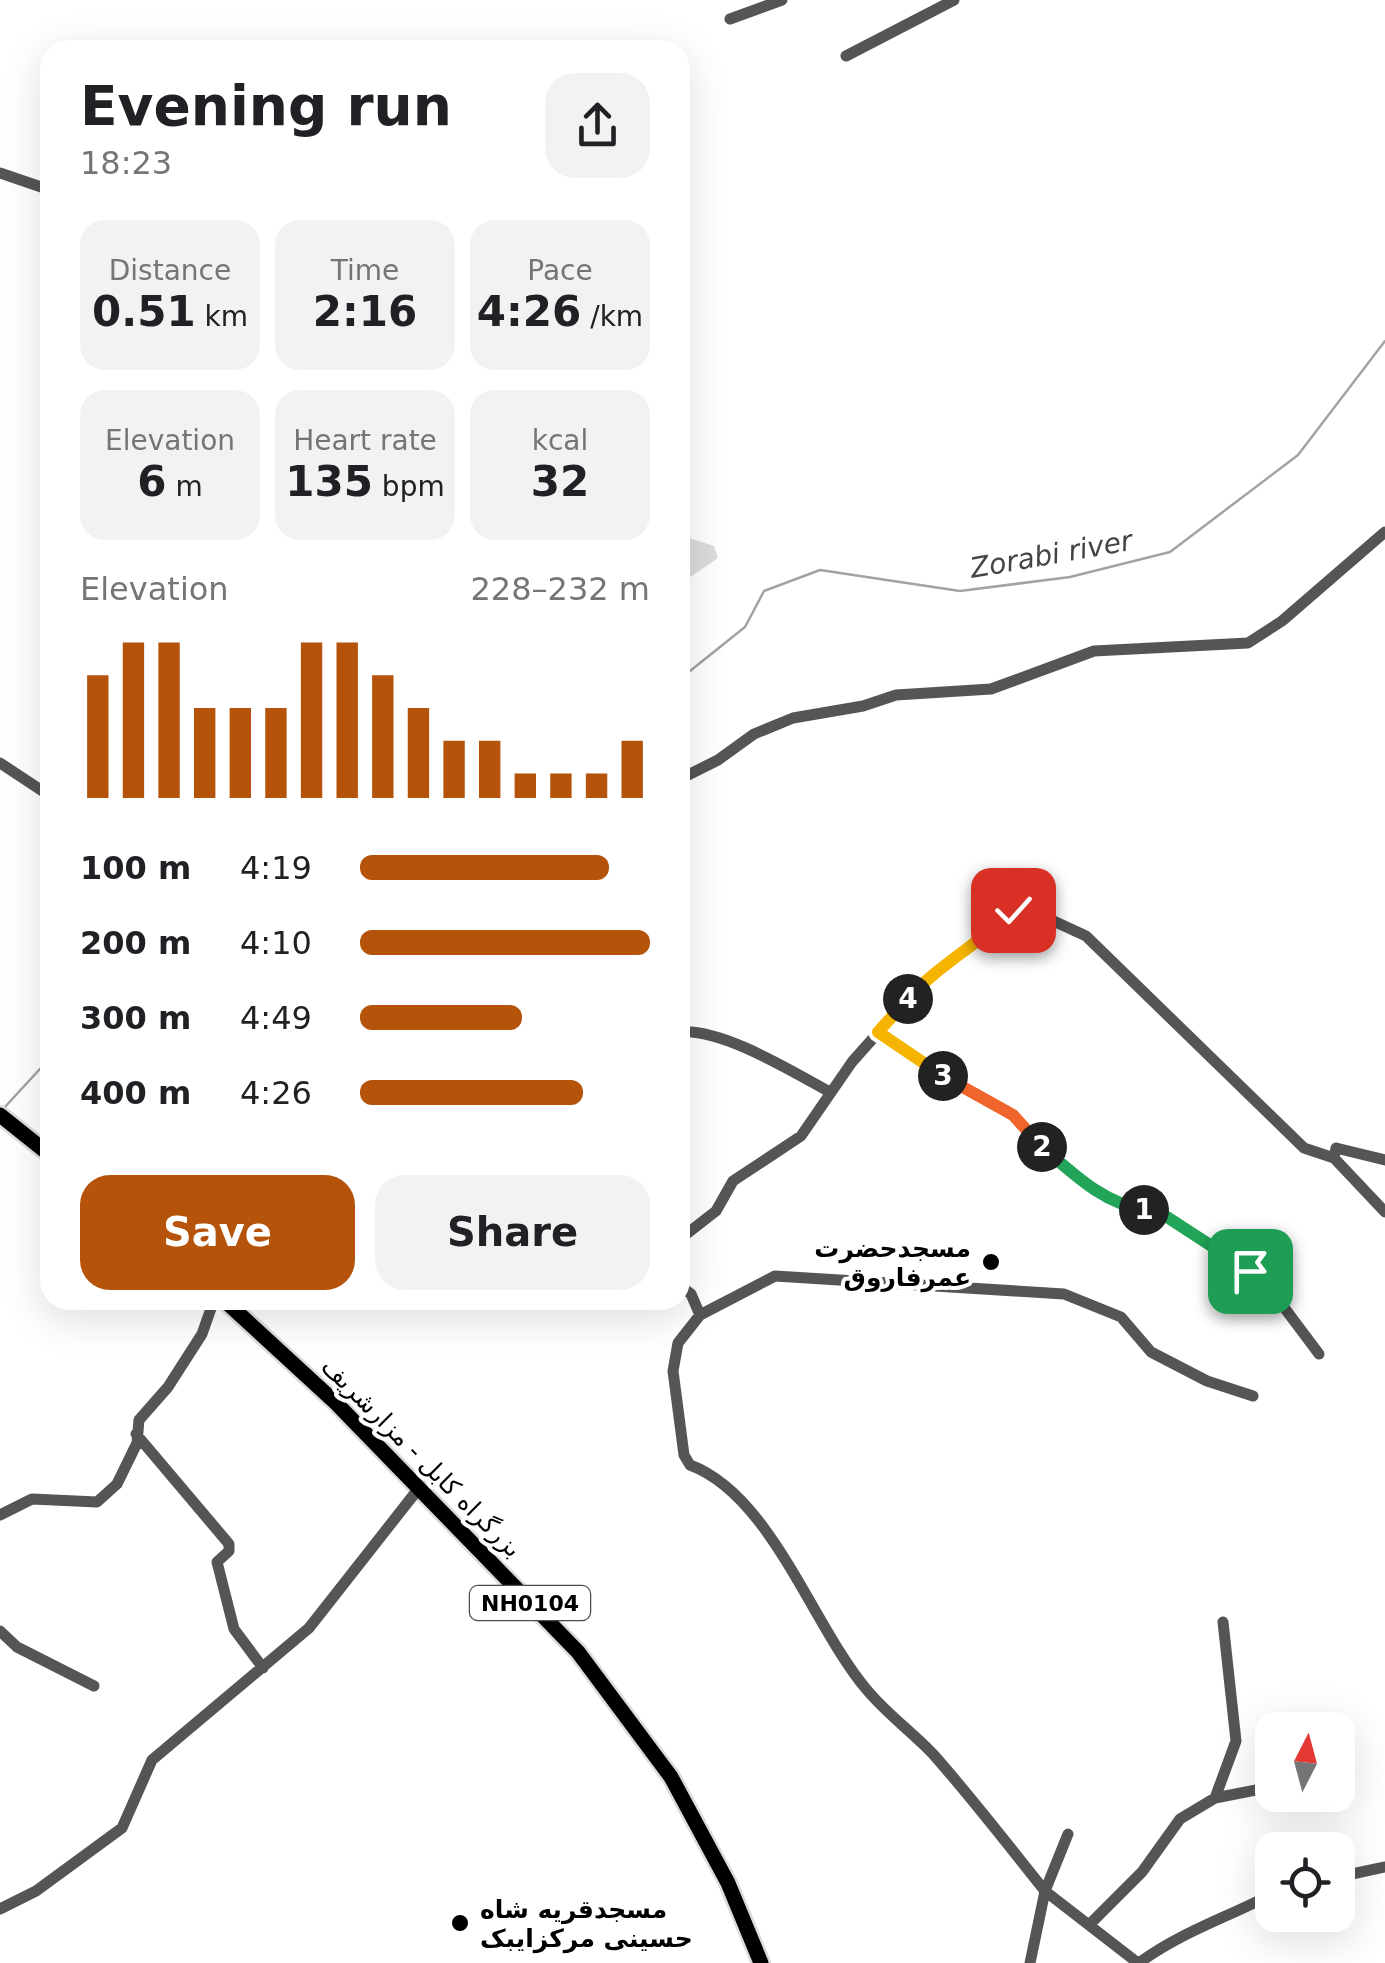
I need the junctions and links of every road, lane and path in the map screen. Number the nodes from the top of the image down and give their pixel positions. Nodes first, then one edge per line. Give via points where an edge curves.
1 (782, 0) edge
2 (954, 0) edge
3 (730, 19) dead end
4 (846, 56) dead end
5 (0, 173) edge
6 (40, 187) edge
7 (1385, 532) edge
8 (0, 763) edge
9 (690, 774) edge
10 (40, 789) edge
11 (690, 1030) edge
12 (878, 1032) junction
13 (830, 1092) junction
14 (5, 1118) edge
15 (40, 1147) edge
16 (1334, 1158) junction
17 (1385, 1160) edge
18 (1385, 1212) edge
19 (690, 1231) edge
20 (690, 1293) edge
21 (210, 1310) edge
22 (234, 1310) edge
23 (700, 1315) junction
24 (1318, 1354) dead end
25 (1253, 1396) dead end
26 (136, 1434) junction
27 (419, 1488) junction
28 (0, 1515) edge
29 (1223, 1622) dead end
30 (0, 1631) edge
31 (262, 1668) junction
32 (94, 1686) dead end
33 (1255, 1790) edge
34 (1215, 1798) junction
35 (1068, 1834) dead end
36 (1385, 1867) edge
37 (1355, 1873) edge
38 (1045, 1890) junction
39 (1255, 1904) edge
40 (0, 1909) edge
41 (1092, 1922) junction
42 (761, 1963) edge
43 (1030, 1963) edge
44 (1139, 1963) edge

1 - 3 street
2 - 4 street
5 - 6 street
7 - 9 street via 1248,643 1094,651 990,690 896,695 793,718
8 - 10 street
11 - 13 street
12 - 13 street
12 - 16 street via 932,973 1021,906 1086,936 1304,1148
12 - 24 street via 1013,1115 1100,1196 1167,1217 1250,1271
13 - 19 street via 801,1136 733,1181 716,1211
14 - 15 highway
16 - 17 street via 1336,1148
16 - 18 street
20 - 23 street
21 - 26 street via 202,1334 139,1420
22 - 27 highway, بزرگراه کابل - مزارشریف / NH0104
23 - 25 street via 775,1276 1064,1294 1121,1317 1151,1352
23 - 38 street via 678,1343 672,1371 690,1466 706,1471 755,1516 868,1692 932,1754
26 - 28 street via 117,1484 97,1502 32,1499
26 - 31 street via 229,1544 218,1562 234,1629
27 - 31 street via 309,1628
27 - 42 highway, بزرگراه کابل - مزارشریف / NH0104 via 578,1652 671,1777 728,1883
29 - 34 street via 1236,1742
30 - 32 street via 17,1647
31 - 40 street via 152,1760 122,1828 36,1892
33 - 34 street
34 - 41 street via 1180,1819 1142,1872
35 - 38 street
36 - 37 street
38 - 41 street
38 - 43 street
39 - 44 street
41 - 44 street

